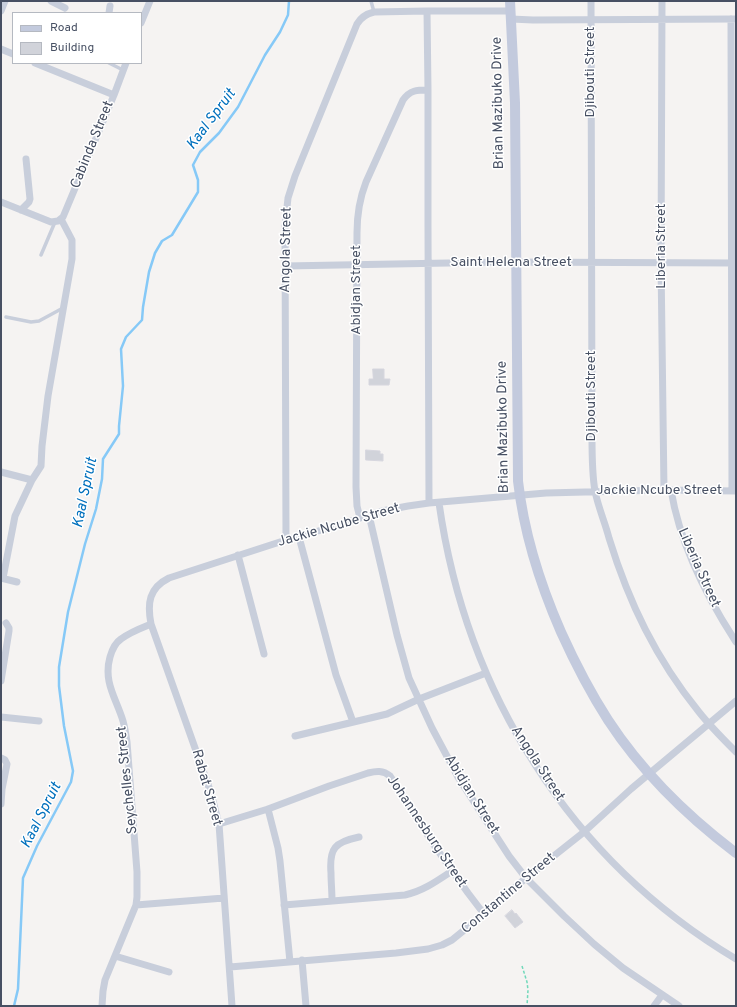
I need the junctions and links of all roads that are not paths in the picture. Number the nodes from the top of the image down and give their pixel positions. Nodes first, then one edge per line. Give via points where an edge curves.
1 (5, 1) edge
2 (51, 1) edge
3 (150, 1) edge
4 (371, 1) edge
5 (591, 1) edge
6 (662, 1) edge
7 (65, 8) dead end
8 (510, 10) edge
9 (1, 11) edge
10 (427, 11) junction
11 (374, 12) junction
12 (662, 19) junction
13 (734, 19) edge
14 (591, 20) junction
15 (142, 21) edge
16 (1, 49) edge
17 (12, 54) edge
18 (37, 64) edge
19 (114, 64) edge
20 (124, 66) edge
21 (428, 90) junction
22 (114, 95) junction
23 (26, 159) dead end
24 (1, 202) edge
25 (21, 210) junction
26 (58, 221) junction
27 (40, 254) dead end
28 (515, 262) junction
29 (428, 263) junction
30 (591, 263) junction
31 (661, 263) junction
32 (734, 263) edge
33 (357, 264) junction
34 (285, 266) junction
35 (64, 308) junction
36 (6, 317) dead end
37 (1, 472) edge
38 (32, 480) junction
39 (668, 490) junction
40 (595, 491) junction
41 (734, 491) edge
42 (519, 495) junction
43 (429, 503) junction
44 (439, 503) junction
45 (369, 515) junction
46 (360, 518) junction
47 (299, 537) junction
48 (286, 540) junction
49 (238, 556) junction
50 (2, 578) edge
51 (17, 582) dead end
52 (150, 600) joint
53 (6, 623) dead end
54 (151, 624) junction
55 (736, 642) edge
56 (264, 654) dead end
57 (486, 673) junction
58 (1, 681) edge
59 (419, 699) junction
60 (736, 701) edge
61 (1, 717) edge
62 (39, 721) dead end
63 (353, 722) junction
64 (709, 724) junction
65 (295, 736) dead end
66 (736, 752) edge
67 (1, 758) edge
68 (650, 774) junction
69 (1, 804) edge
70 (268, 809) junction
71 (219, 824) junction
72 (584, 832) junction
73 (359, 836) dead end
74 (736, 853) edge
75 (452, 870) junction
76 (526, 878) junction
77 (224, 898) junction
78 (332, 901) junction
79 (136, 905) junction
80 (284, 905) junction
81 (484, 914) junction
82 (114, 956) junction
83 (736, 959) edge
84 (302, 960) junction
85 (290, 962) junction
86 (230, 967) junction
87 (169, 972) dead end
88 (662, 995) junction
89 (102, 1006) edge
90 (232, 1006) edge
91 (306, 1006) edge
92 (654, 1006) edge
93 (679, 1006) edge

1 - 9 street
2 - 7 street
3 - 15 street
4 - 11 lane
5 - 14 street, Djibouti Street
6 - 12 street, Liberia Street
8 - 10 street
8 - 14 street via 533,20
8 - 28 street, Brian Mazibuko Drive via 515,102
10 - 11 street
10 - 21 street
11 - 34 street, Angola Street via 363,17 357,24 290,188 286,210
12 - 13 street
12 - 14 street
12 - 31 street, Liberia Street
13 - 32 street
14 - 30 street, Djibouti Street
16 - 17 street
18 - 22 street
19 - 20 lane
20 - 22 street, Cabinda Street
21 - 29 street
21 - 33 street, Abidjan Street via 410,92 403,100 366,182 358,207
22 - 26 street, Cabinda Street via 65,214
23 - 25 street via 30,199
24 - 25 street
25 - 26 street via 48,221
26 - 27 lane
26 - 35 street via 72,240 73,249
28 - 29 street, Saint Helena Street
28 - 30 street, Saint Helena Street
28 - 42 street, Brian Mazibuko Drive
29 - 33 street, Saint Helena Street
29 - 43 street
30 - 31 street, Saint Helena Street
30 - 40 street, Djibouti Street via 592,437
31 - 32 street, Saint Helena Street
31 - 39 street, Liberia Street
32 - 41 street
33 - 34 street, Saint Helena Street
33 - 46 street, Abidjan Street via 356,487
34 - 48 street, Angola Street
35 - 36 lane via 31,322
35 - 38 street via 44,421 40,466
37 - 38 street
38 - 50 street via 15,516
39 - 40 street, Jackie Ncube Street
39 - 41 street, Jackie Ncube Street
39 - 55 street, Liberia Street via 696,571
40 - 42 street, Jackie Ncube Street
40 - 64 street, Djibouti Street via 622,577 644,629 670,672
42 - 44 street, Jackie Ncube Street
42 - 68 street, Brian Mazibuko Drive via 534,561 552,611 570,650 609,721
43 - 44 street, Jackie Ncube Street
43 - 45 street, Jackie Ncube Street
44 - 57 street, Angola Street via 445,543 459,600
45 - 46 street, Jackie Ncube Street
45 - 59 street, Abidjan Street via 397,635 409,678
46 - 47 street, Jackie Ncube Street
47 - 48 street, Jackie Ncube Street
47 - 63 street via 336,675
48 - 49 street, Jackie Ncube Street
49 - 52 street, Jackie Ncube Street via 162,581
49 - 56 street
50 - 51 street
52 - 54 street, Rabat Street
53 - 58 street via 9,631
54 - 71 street, Rabat Street via 209,787
54 - 79 street, Seychelles Street via 120,639 108,663 110,690 123,721 127,742 138,872
57 - 59 street
57 - 72 street, Angola Street via 526,752
59 - 63 street via 387,714
59 - 76 street, Abidjan Street via 458,777
60 - 64 street, Constantine Street
61 - 62 street
63 - 65 street
64 - 66 street, Djibouti Street
64 - 68 street, Constantine Street
67 - 69 street via 7,764
68 - 72 street, Constantine Street
68 - 74 street, Brian Mazibuko Drive via 679,806
70 - 71 street
70 - 75 street, Johannesburg Street via 368,773 383,771 390,776
70 - 80 street via 278,848
71 - 77 street, Rabat Street
72 - 76 street, Constantine Street
72 - 83 street, Angola Street via 648,895 683,924
73 - 78 street via 338,845 331,854
75 - 78 street via 414,893
75 - 81 street, Johannesburg Street
76 - 81 street, Constantine Street
76 - 88 street, Abidjan Street via 594,944
77 - 79 street
77 - 86 street, Rabat Street
78 - 80 street
79 - 82 street, Seychelles Street
80 - 85 street
81 - 84 street, Constantine Street via 452,940 428,949
82 - 87 street
82 - 89 street, Seychelles Street via 104,980
84 - 85 street, Constantine Street
84 - 91 street
85 - 86 street, Constantine Street
86 - 90 street, Rabat Street
88 - 92 street
88 - 93 street, Abidjan Street

